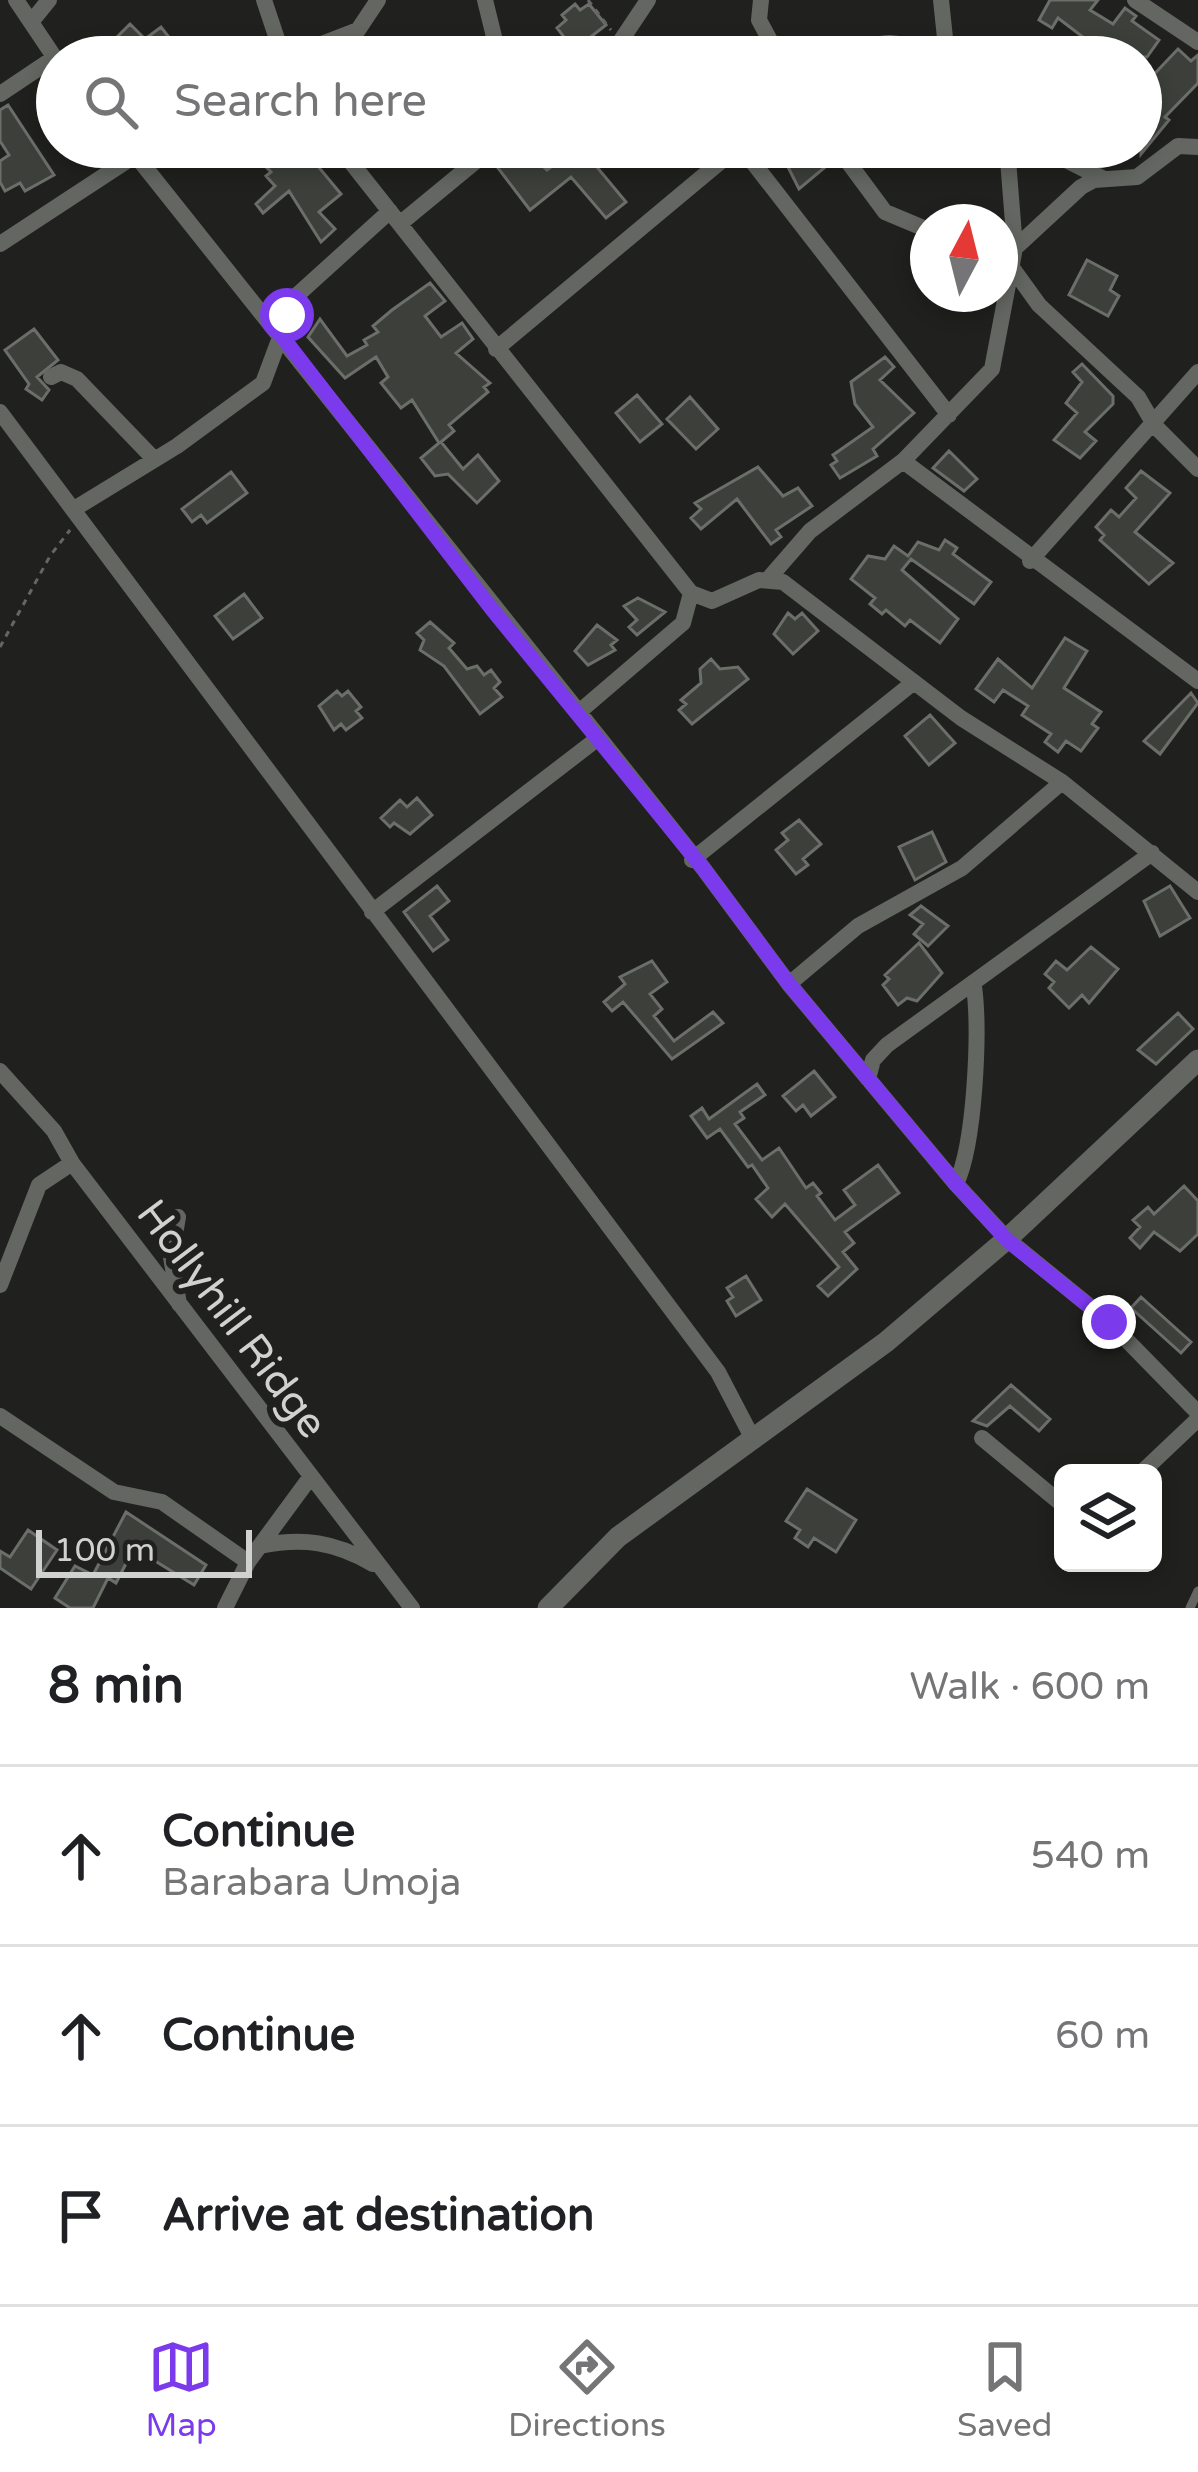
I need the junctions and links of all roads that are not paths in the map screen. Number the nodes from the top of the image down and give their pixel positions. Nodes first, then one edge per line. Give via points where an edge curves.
1 (16, 0) edge
2 (50, 0) edge
3 (264, 0) edge
4 (378, 0) edge
5 (485, 0) edge
6 (648, 0) edge
7 (760, 0) edge
8 (941, 0) edge
9 (1135, 0) edge
10 (32, 21) junction
11 (41, 36) edge
12 (278, 36) edge
13 (342, 36) edge
14 (494, 36) edge
15 (623, 36) edge
16 (768, 36) edge
17 (945, 36) edge
18 (1198, 42) edge
19 (36, 72) edge
20 (0, 94) edge
21 (1198, 147) edge
22 (1162, 158) edge
23 (112, 168) edge
24 (152, 168) edge
25 (356, 168) edge
26 (464, 168) edge
27 (715, 168) edge
28 (756, 168) edge
29 (853, 168) edge
30 (1009, 168) edge
31 (1081, 168) edge
32 (1149, 168) edge
33 (1105, 180) junction
34 (1012, 204) edge
35 (396, 217) junction
36 (910, 222) edge
37 (0, 244) edge
38 (1018, 246) edge
39 (1018, 283) edge
40 (1001, 312) edge
41 (281, 335) junction
42 (496, 349) junction
43 (1198, 372) edge
44 (51, 377) dead end
45 (0, 412) edge
46 (949, 415) junction
47 (1155, 426) junction
48 (154, 459) junction
49 (903, 461) junction
50 (1198, 470) edge
51 (77, 513) junction
52 (1030, 561) junction
53 (770, 578) junction
54 (693, 601) junction
55 (1198, 681) edge
56 (914, 682) junction
57 (579, 712) junction
58 (597, 739) junction
59 (1061, 782) junction
60 (1152, 853) junction
61 (692, 860) junction
62 (1198, 892) edge
63 (372, 913) junction
64 (789, 984) junction
65 (974, 986) junction
66 (1198, 1060) edge
67 (0, 1071) edge
68 (868, 1078) junction
69 (72, 1163) junction
70 (956, 1184) junction
71 (178, 1217) dead end
72 (1007, 1240) junction
73 (0, 1285) edge
74 (178, 1305) junction
75 (1188, 1388) edge
76 (1198, 1416) edge
77 (0, 1417) edge
78 (982, 1438) dead end
79 (754, 1441) junction
80 (1150, 1464) edge
81 (309, 1479) junction
82 (1054, 1498) edge
83 (260, 1546) junction
84 (248, 1562) junction
85 (380, 1568) junction
86 (1198, 1592) edge
87 (225, 1608) edge
88 (412, 1608) edge
89 (548, 1608) edge
90 (1190, 1608) edge

1 - 10 street
2 - 10 street
3 - 12 street
4 - 13 street via 358,30
5 - 14 street
6 - 15 street
7 - 16 street
8 - 17 street
9 - 18 street
10 - 11 street
19 - 20 street
21 - 22 street via 1178,146
23 - 37 street
24 - 41 street
25 - 35 street
26 - 35 street
27 - 42 street
28 - 46 street
29 - 36 street via 885,212
30 - 34 street
31 - 33 street
32 - 33 street
33 - 38 street via 1082,187
35 - 41 street via 295,297
35 - 42 street
39 - 47 street via 1138,397
40 - 46 street via 992,369
41 - 48 street via 263,383
41 - 57 street
42 - 54 street
43 - 47 street
44 - 48 street via 61,372 77,380
45 - 51 street
46 - 49 street
47 - 50 street
47 - 52 street
48 - 51 street
49 - 52 street
49 - 53 street via 810,531
51 - 63 street
52 - 55 street
53 - 54 street
53 - 56 street
54 - 57 street via 656,650
56 - 59 street
56 - 61 street
57 - 58 street
58 - 61 street
58 - 63 street
59 - 60 street
59 - 64 street via 962,868 858,926
60 - 62 street
60 - 65 street
61 - 64 street
63 - 79 street via 718,1372
64 - 68 street
65 - 68 street via 887,1046
65 - 70 street via 974,1119
66 - 72 street
67 - 69 street, Hollyhill Ridge
68 - 70 street
69 - 73 street via 39,1185
69 - 74 street, Hollyhill Ridge
70 - 72 street
71 - 74 street via 171,1257
72 - 75 street
72 - 79 street
74 - 81 street, Hollyhill Ridge
75 - 76 street
76 - 80 street
77 - 84 street via 114,1492 162,1502
78 - 82 street
79 - 89 street via 618,1537
81 - 83 street
81 - 85 street, Hollyhill Ridge
83 - 84 street
83 - 85 street via 328,1543
84 - 87 street
85 - 88 street, Hollyhill Ridge
86 - 90 lane

